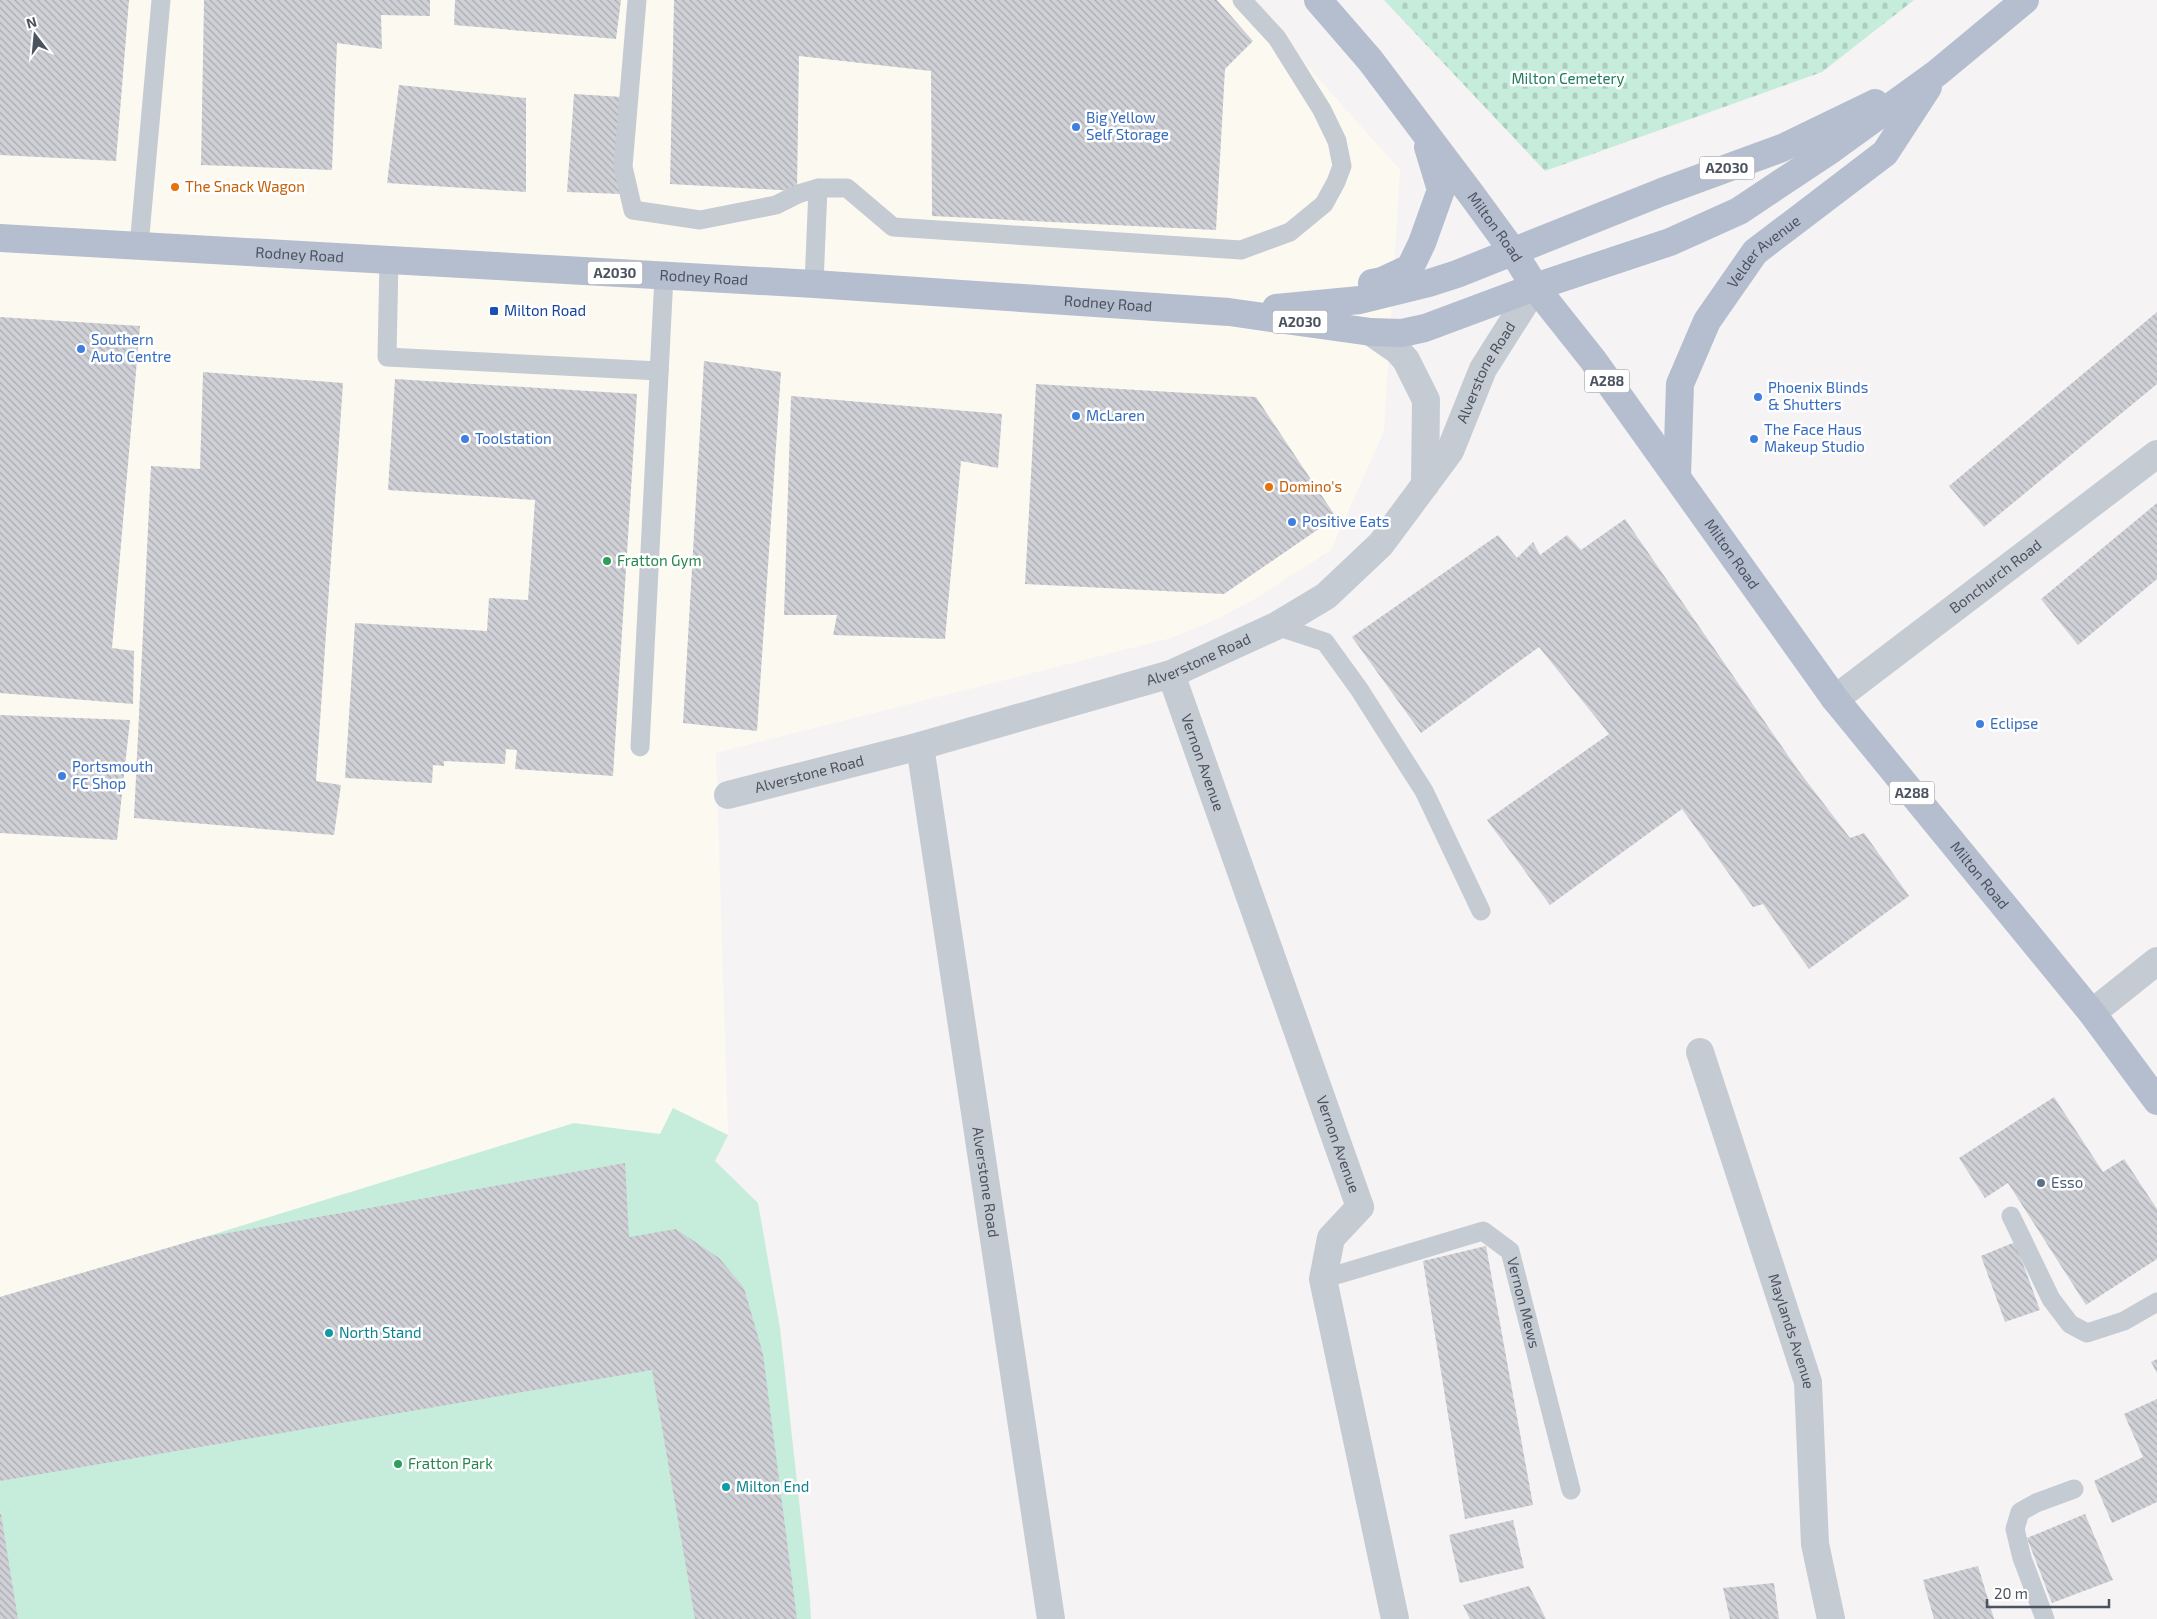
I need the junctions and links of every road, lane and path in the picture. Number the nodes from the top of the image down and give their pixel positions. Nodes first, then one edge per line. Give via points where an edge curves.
1 (161, 0) edge
2 (637, 0) edge
3 (1242, 0) edge
4 (1318, 0) edge
5 (2025, 0) edge
6 (1937, 73) junction
7 (1424, 132) junction
8 (818, 188) junction
9 (0, 238) edge
10 (139, 246) junction
11 (1512, 250) junction
12 (389, 260) junction
13 (664, 276) junction
14 (814, 284) junction
15 (1535, 287) junction
16 (1229, 312) junction
17 (1372, 332) junction
18 (660, 371) junction
19 (2157, 454) edge
20 (1677, 476) junction
21 (1425, 485) junction
22 (1276, 626) junction
23 (1171, 674) junction
24 (1835, 698) junction
25 (920, 746) junction
26 (640, 748) dead end
27 (728, 795) dead end
28 (1481, 911) dead end
29 (2157, 961) edge
30 (2092, 1013) junction
31 (1700, 1052) dead end
32 (2157, 1101) edge
33 (2011, 1216) dead end
34 (1323, 1279) junction
35 (2157, 1302) edge
36 (2074, 1489) dead end
37 (1571, 1490) dead end
38 (1051, 1619) edge
39 (1395, 1619) edge
40 (1831, 1619) edge
41 (2045, 1619) edge

1 - 10 lane
2 - 8 lane via 623,167 633,210 700,220 776,205
3 - 8 lane via 1277,38 1322,110 1337,141 1342,166 1336,182 1324,204 1290,232 1242,250 893,227 847,188
4 - 7 main road, Milton Road / A288 via 1370,60
5 - 6 main road, Velder Avenue / A2030
6 - 11 main road, Velder Avenue / A2030 via 1782,148
6 - 15 main road, Velder Avenue / A2030 via 1739,212 1670,242
6 - 20 main road, Velder Avenue via 1885,153 1755,252 1707,321 1680,384
7 - 11 main road, Milton Road / A288
7 - 16 main road, Rodney Road / A2030 via 1440,190 1410,268 1382,281
8 - 14 lane
9 - 10 main road, Rodney Road / A2030
10 - 12 main road, Rodney Road / A2030
11 - 15 main road, Milton Road / A288
11 - 16 main road, Rodney Road / A2030 via 1429,284 1360,300
12 - 13 main road, Rodney Road / A2030
12 - 18 lane via 387,357
13 - 14 main road, Rodney Road / A2030
13 - 18 lane
14 - 16 main road, Rodney Road / A2030
15 - 17 main road, Rodney Road / A2030 via 1425,328 1402,333
15 - 20 main road, Milton Road / A288
15 - 21 street, Alverstone Road via 1483,369 1450,451
16 - 17 main road, Rodney Road / A2030
17 - 21 street via 1406,360 1426,400
18 - 26 lane
19 - 24 street, Bonchurch Road
20 - 24 main road, Milton Road / A288
21 - 22 street, Alverstone Road via 1381,544 1326,596
22 - 23 street, Alverstone Road
22 - 28 lane via 1325,642 1359,689 1424,791
23 - 25 street, Alverstone Road
23 - 34 street, Vernon Avenue via 1360,1208 1331,1238
24 - 30 main road, Milton Road / A288
25 - 27 street, Alverstone Road
25 - 38 street, Alverstone Road
29 - 30 street
30 - 32 main road, Milton Road / A288
31 - 40 street, Maylands Avenue via 1808,1382 1815,1544
33 - 35 lane via 2051,1299 2070,1324 2087,1333 2124,1321
34 - 37 lane, Vernon Mews via 1483,1231 1510,1251
34 - 39 street, Vernon Avenue
36 - 41 lane via 2020,1512 2015,1529 2022,1558

